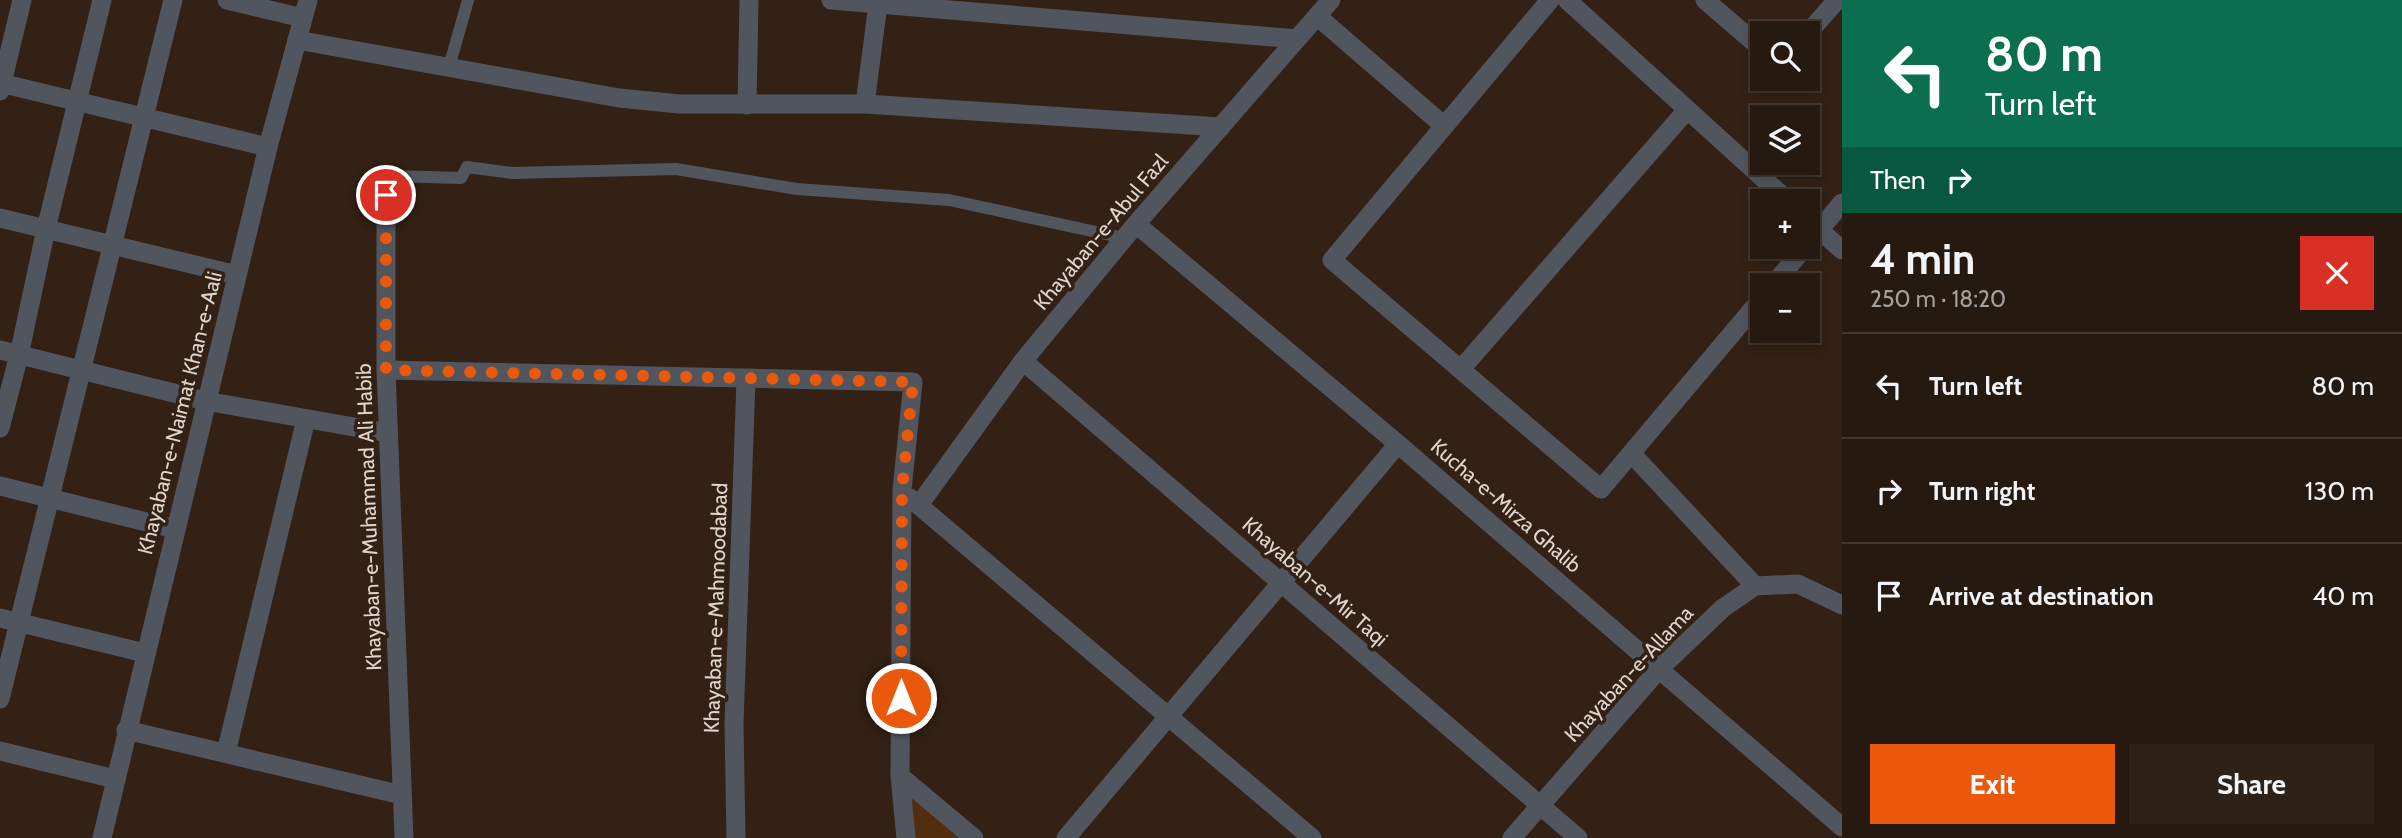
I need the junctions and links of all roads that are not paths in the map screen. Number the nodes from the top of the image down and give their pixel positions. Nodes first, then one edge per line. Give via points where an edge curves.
1 (22, 0) edge
2 (102, 0) edge
3 (173, 0) edge
4 (227, 0) edge
5 (468, 0) edge
6 (749, 0) edge
7 (831, 0) edge
8 (1331, 0) edge
9 (1550, 0) edge
10 (1567, 0) edge
11 (1705, 0) edge
12 (1837, 0) edge
13 (867, 2) edge
14 (305, 9) edge
15 (1317, 16) junction
16 (1819, 21) edge
17 (1297, 39) junction
18 (1750, 39) edge
19 (297, 40) junction
20 (449, 67) junction
21 (1, 86) edge
22 (79, 102) junction
23 (865, 104) junction
24 (747, 105) junction
25 (1687, 110) junction
26 (144, 118) junction
27 (1443, 125) junction
28 (1221, 127) junction
29 (268, 148) junction
30 (389, 186) joint
31 (1775, 189) edge
32 (1842, 203) edge
33 (0, 218) edge
34 (1820, 225) edge
35 (46, 229) junction
36 (1130, 231) junction
37 (1820, 240) edge
38 (113, 245) junction
39 (1842, 250) edge
40 (237, 275) junction
41 (1750, 312) edge
42 (10, 353) edge
43 (1023, 361) junction
44 (1461, 369) junction
45 (82, 370) junction
46 (386, 370) junction
47 (746, 379) junction
48 (206, 401) junction
49 (306, 419) junction
50 (0, 428) edge
51 (388, 433) junction
52 (1398, 443) junction
53 (1632, 454) junction
54 (0, 486) edge
55 (902, 490) junction
56 (50, 498) junction
57 (919, 505) junction
58 (175, 530) junction
59 (1281, 583) junction
60 (1755, 586) junction
61 (1842, 605) edge
62 (9, 620) edge
63 (145, 653) junction
64 (1660, 668) junction
65 (0, 699) edge
66 (1168, 718) junction
67 (126, 730) junction
68 (0, 751) edge
69 (226, 753) junction
70 (900, 776) junction
71 (115, 779) junction
72 (402, 794) junction
73 (1540, 805) junction
74 (1842, 827) edge
75 (102, 838) edge
76 (404, 838) edge
77 (736, 838) edge
78 (906, 838) edge
79 (974, 838) edge
80 (1066, 838) edge
81 (1312, 838) edge
82 (1512, 838) edge
83 (1578, 838) edge

1 - 21 street
2 - 22 street
3 - 26 street
4 - 14 street
5 - 20 lane
6 - 24 street
7 - 13 street
8 - 15 street, Khayaban-e-Abul Fazl
9 - 27 street
10 - 25 street
11 - 18 street
12 - 16 street
13 - 17 street
13 - 23 street
14 - 19 street, Khayaban-e-Naimat Khan-e-Aali
15 - 17 street, Khayaban-e-Abul Fazl
15 - 27 street
17 - 28 street, Khayaban-e-Abul Fazl
19 - 20 street
19 - 29 street, Khayaban-e-Naimat Khan-e-Aali
20 - 24 street via 619,98
21 - 22 street
22 - 26 street
22 - 35 street
23 - 24 street
23 - 28 street
25 - 31 street
25 - 44 street
26 - 29 street
26 - 38 street
27 - 44 street via 1332,260
28 - 36 street, Khayaban-e-Abul Fazl
29 - 40 street, Khayaban-e-Naimat Khan-e-Aali
30 - 36 lane via 461,178 467,167 512,173 676,169 797,189 949,200
30 - 46 street, Khayaban-e-Muhammad Ali Habib
32 - 34 street
33 - 35 street
35 - 38 street
35 - 42 street
36 - 43 street, Khayaban-e-Abul Fazl
36 - 52 street, Kucha-e-Mirza Ghalib
37 - 39 street
38 - 40 street
38 - 45 street
40 - 48 street, Khayaban-e-Naimat Khan-e-Aali
41 - 53 street
42 - 45 street
42 - 50 street
43 - 57 street, Khayaban-e-Abul Fazl
43 - 59 street, Khayaban-e-Mir Taqi
44 - 53 street via 1601,489
45 - 48 street
45 - 56 street
46 - 47 street
46 - 51 street, Khayaban-e-Muhammad Ali Habib
47 - 55 street via 913,382
47 - 77 street, Khayaban-e-Mahmoodabad via 734,724
48 - 49 street
48 - 58 street, Khayaban-e-Naimat Khan-e-Aali
49 - 51 street
49 - 69 street
51 - 72 street, Khayaban-e-Muhammad Ali Habib
52 - 59 street
52 - 64 street, Kucha-e-Mirza Ghalib
53 - 60 street
54 - 56 street
55 - 57 street
55 - 70 street
56 - 58 street
56 - 62 street
57 - 66 street
58 - 63 street, Khayaban-e-Naimat Khan-e-Aali
59 - 66 street
59 - 73 street, Khayaban-e-Mir Taqi
60 - 61 street via 1798,584
60 - 64 street, Khayaban-e-Allama via 1723,608
62 - 63 street
62 - 65 street
63 - 67 street, Khayaban-e-Naimat Khan-e-Aali
64 - 73 street, Khayaban-e-Allama
64 - 74 street, Kucha-e-Mirza Ghalib
66 - 80 street
66 - 81 street
67 - 69 street
67 - 71 street, Khayaban-e-Naimat Khan-e-Aali
68 - 71 street
69 - 72 street
70 - 78 street
70 - 79 street
71 - 75 street, Khayaban-e-Naimat Khan-e-Aali
72 - 76 street, Khayaban-e-Muhammad Ali Habib
73 - 82 street, Khayaban-e-Allama
73 - 83 street, Khayaban-e-Mir Taqi

